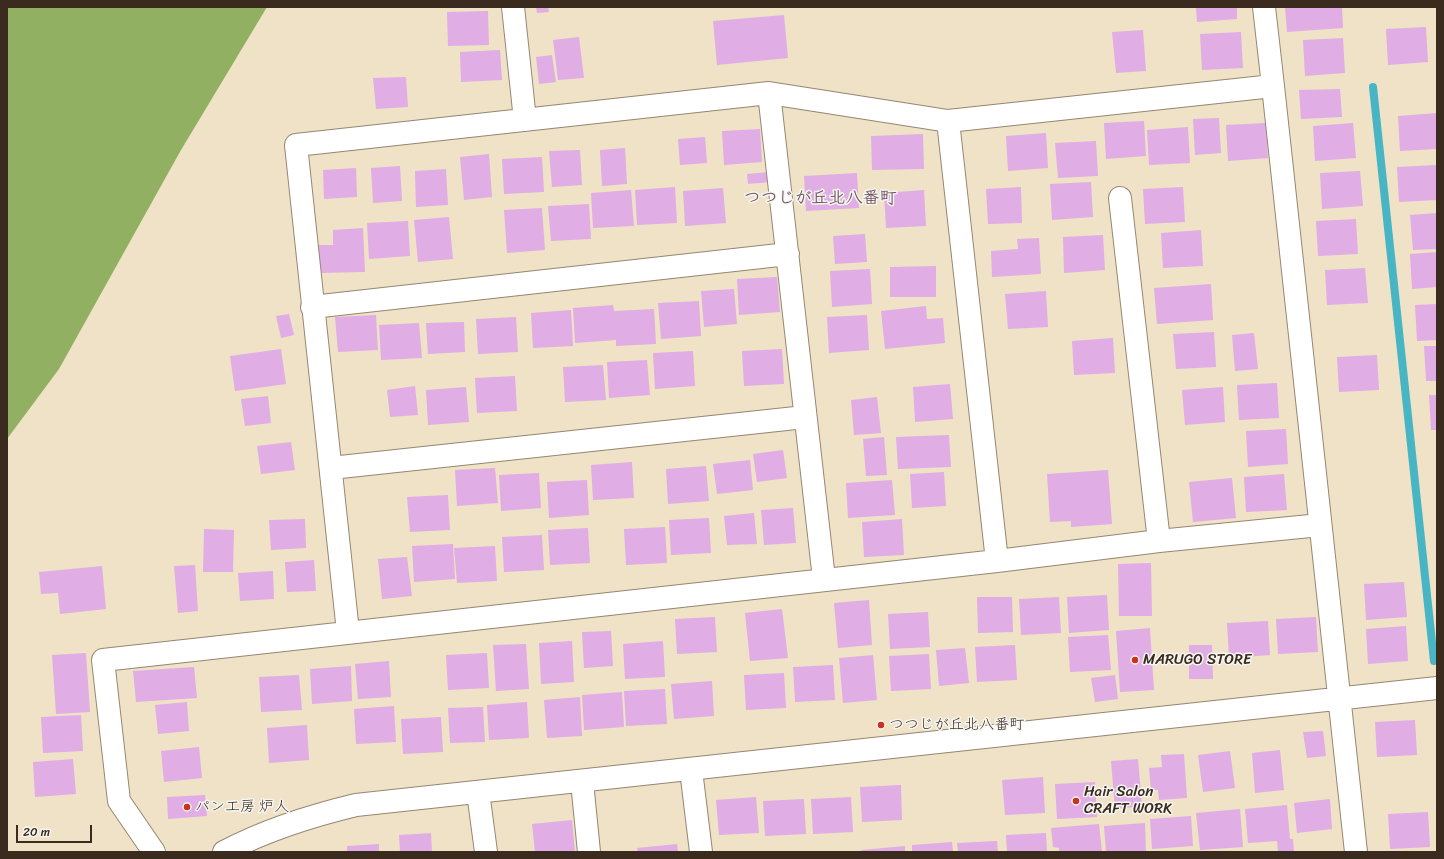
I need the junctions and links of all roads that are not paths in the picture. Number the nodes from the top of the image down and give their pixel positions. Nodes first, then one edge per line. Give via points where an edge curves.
1 (513, 7) edge
2 (1264, 7) edge
3 (1273, 86) junction
4 (770, 93) junction
5 (526, 120) junction
6 (948, 121) junction
7 (1120, 198) dead end
8 (788, 254) junction
9 (312, 307) junction
10 (805, 417) junction
11 (331, 468) junction
12 (1320, 525) junction
13 (1159, 541) junction
14 (997, 561) junction
15 (824, 579) junction
16 (348, 632) junction
17 (1437, 688) edge
18 (1339, 699) junction
19 (691, 770) junction
20 (582, 782) junction
21 (478, 792) junction
22 (154, 852) edge
23 (224, 852) edge
24 (486, 852) edge
25 (589, 852) edge
26 (701, 852) edge
27 (1356, 852) edge

1 - 5 street
2 - 3 street
3 - 6 street
3 - 12 street
4 - 5 street
4 - 6 street
4 - 8 street
5 - 9 street via 296,145
6 - 14 street
7 - 13 street
8 - 9 street
8 - 10 street
9 - 11 street
10 - 11 street
10 - 15 street
11 - 16 street
12 - 13 street
12 - 18 street
13 - 14 street
14 - 15 street
15 - 16 street
16 - 22 street via 103,660 119,801
17 - 18 street
18 - 19 street
18 - 27 street
19 - 20 street
19 - 26 street
20 - 21 street
20 - 25 street
21 - 23 street via 356,806 318,814 250,839
21 - 24 street

